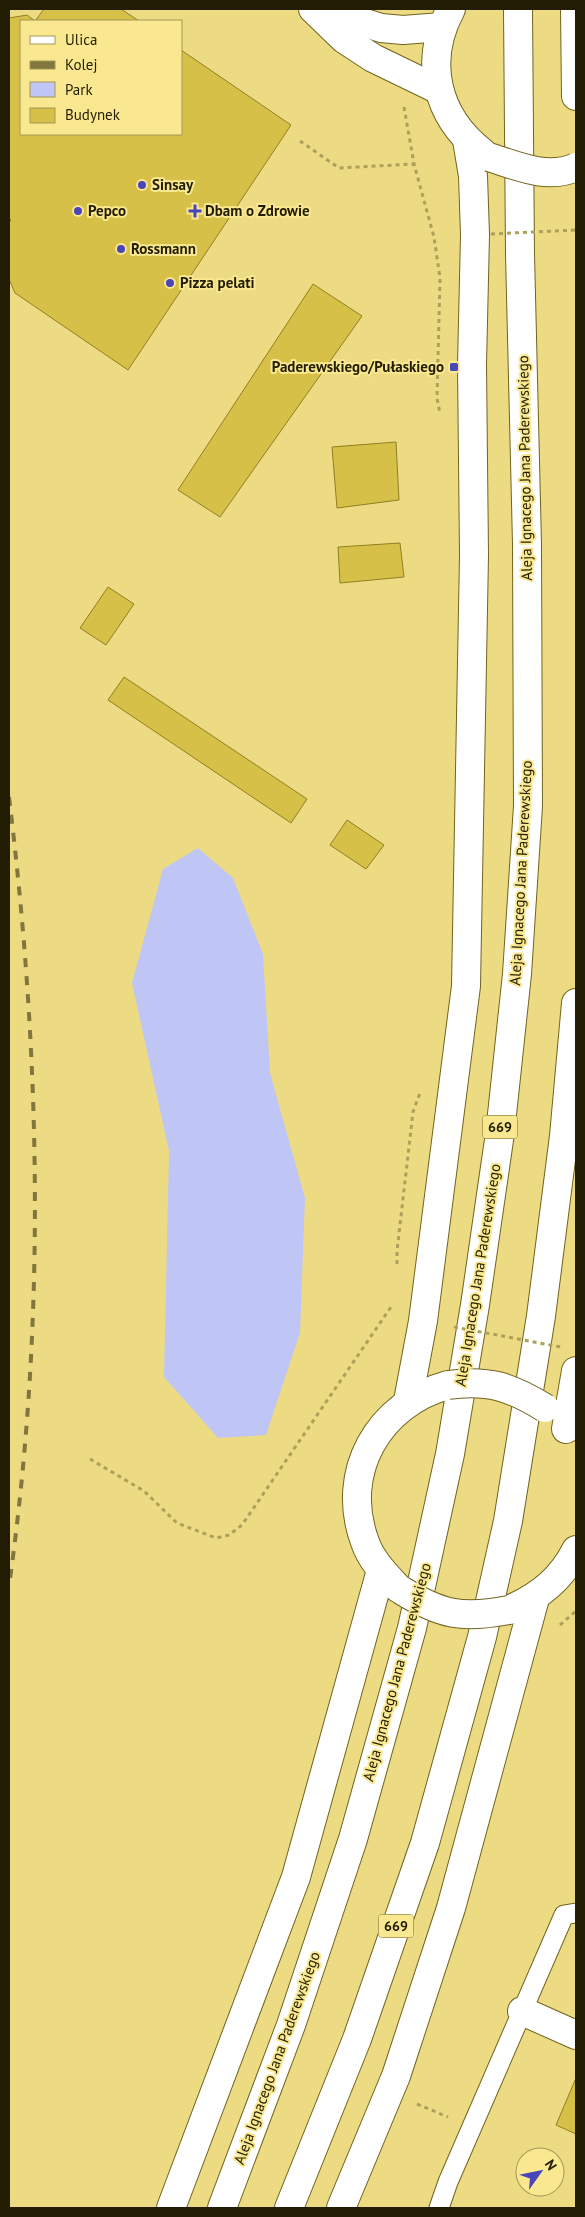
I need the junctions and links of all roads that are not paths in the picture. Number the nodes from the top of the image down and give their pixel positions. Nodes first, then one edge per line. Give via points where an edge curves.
1 (518, 9) edge
2 (575, 9) edge
3 (328, 10) edge
4 (446, 18) edge
5 (439, 90) junction
6 (576, 96) edge
7 (467, 140) junction
8 (576, 167) edge
9 (576, 1003) edge
10 (576, 1371) edge
11 (408, 1402) junction
12 (571, 1439) edge
13 (574, 1559) edge
14 (381, 1570) junction
15 (535, 1598) junction
16 (576, 1914) edge
17 (522, 2011) junction
18 (576, 2035) edge
19 (171, 2208) edge
20 (222, 2208) edge
21 (289, 2208) edge
22 (340, 2208) edge
23 (439, 2208) edge

1 - 20 main road, Aleja Ignacego Jana Paderewskiego / 669 via 528,806 517,974 500,1133 450,1454 412,1628 353,1839 291,2025
2 - 6 main road
3 - 4 main road via 381,28 403,30
3 - 5 main road via 344,39 373,58
4 - 5 main road via 437,44
5 - 7 main road via 446,111
7 - 8 main road, bridge via 489,157 535,172
7 - 11 main road via 474,176 474,235 473,635 466,986 423,1321
9 - 21 main road, 669 via 564,1136 541,1316 508,1520 482,1637 425,1843 357,2039
10 - 12 main road
11 - 12 main road, bridge via 434,1388 463,1382 492,1384 520,1392 545,1408
11 - 14 main road via 384,1422 367,1450 358,1480 357,1512 365,1543
13 - 15 main road via 554,1583
14 - 15 main road, bridge via 401,1590 426,1605 453,1614 481,1615 509,1610
14 - 19 main road via 296,1877
15 - 22 main road via 450,1908 396,2076
16 - 17 lane via 564,1916
17 - 18 main road
17 - 23 lane

